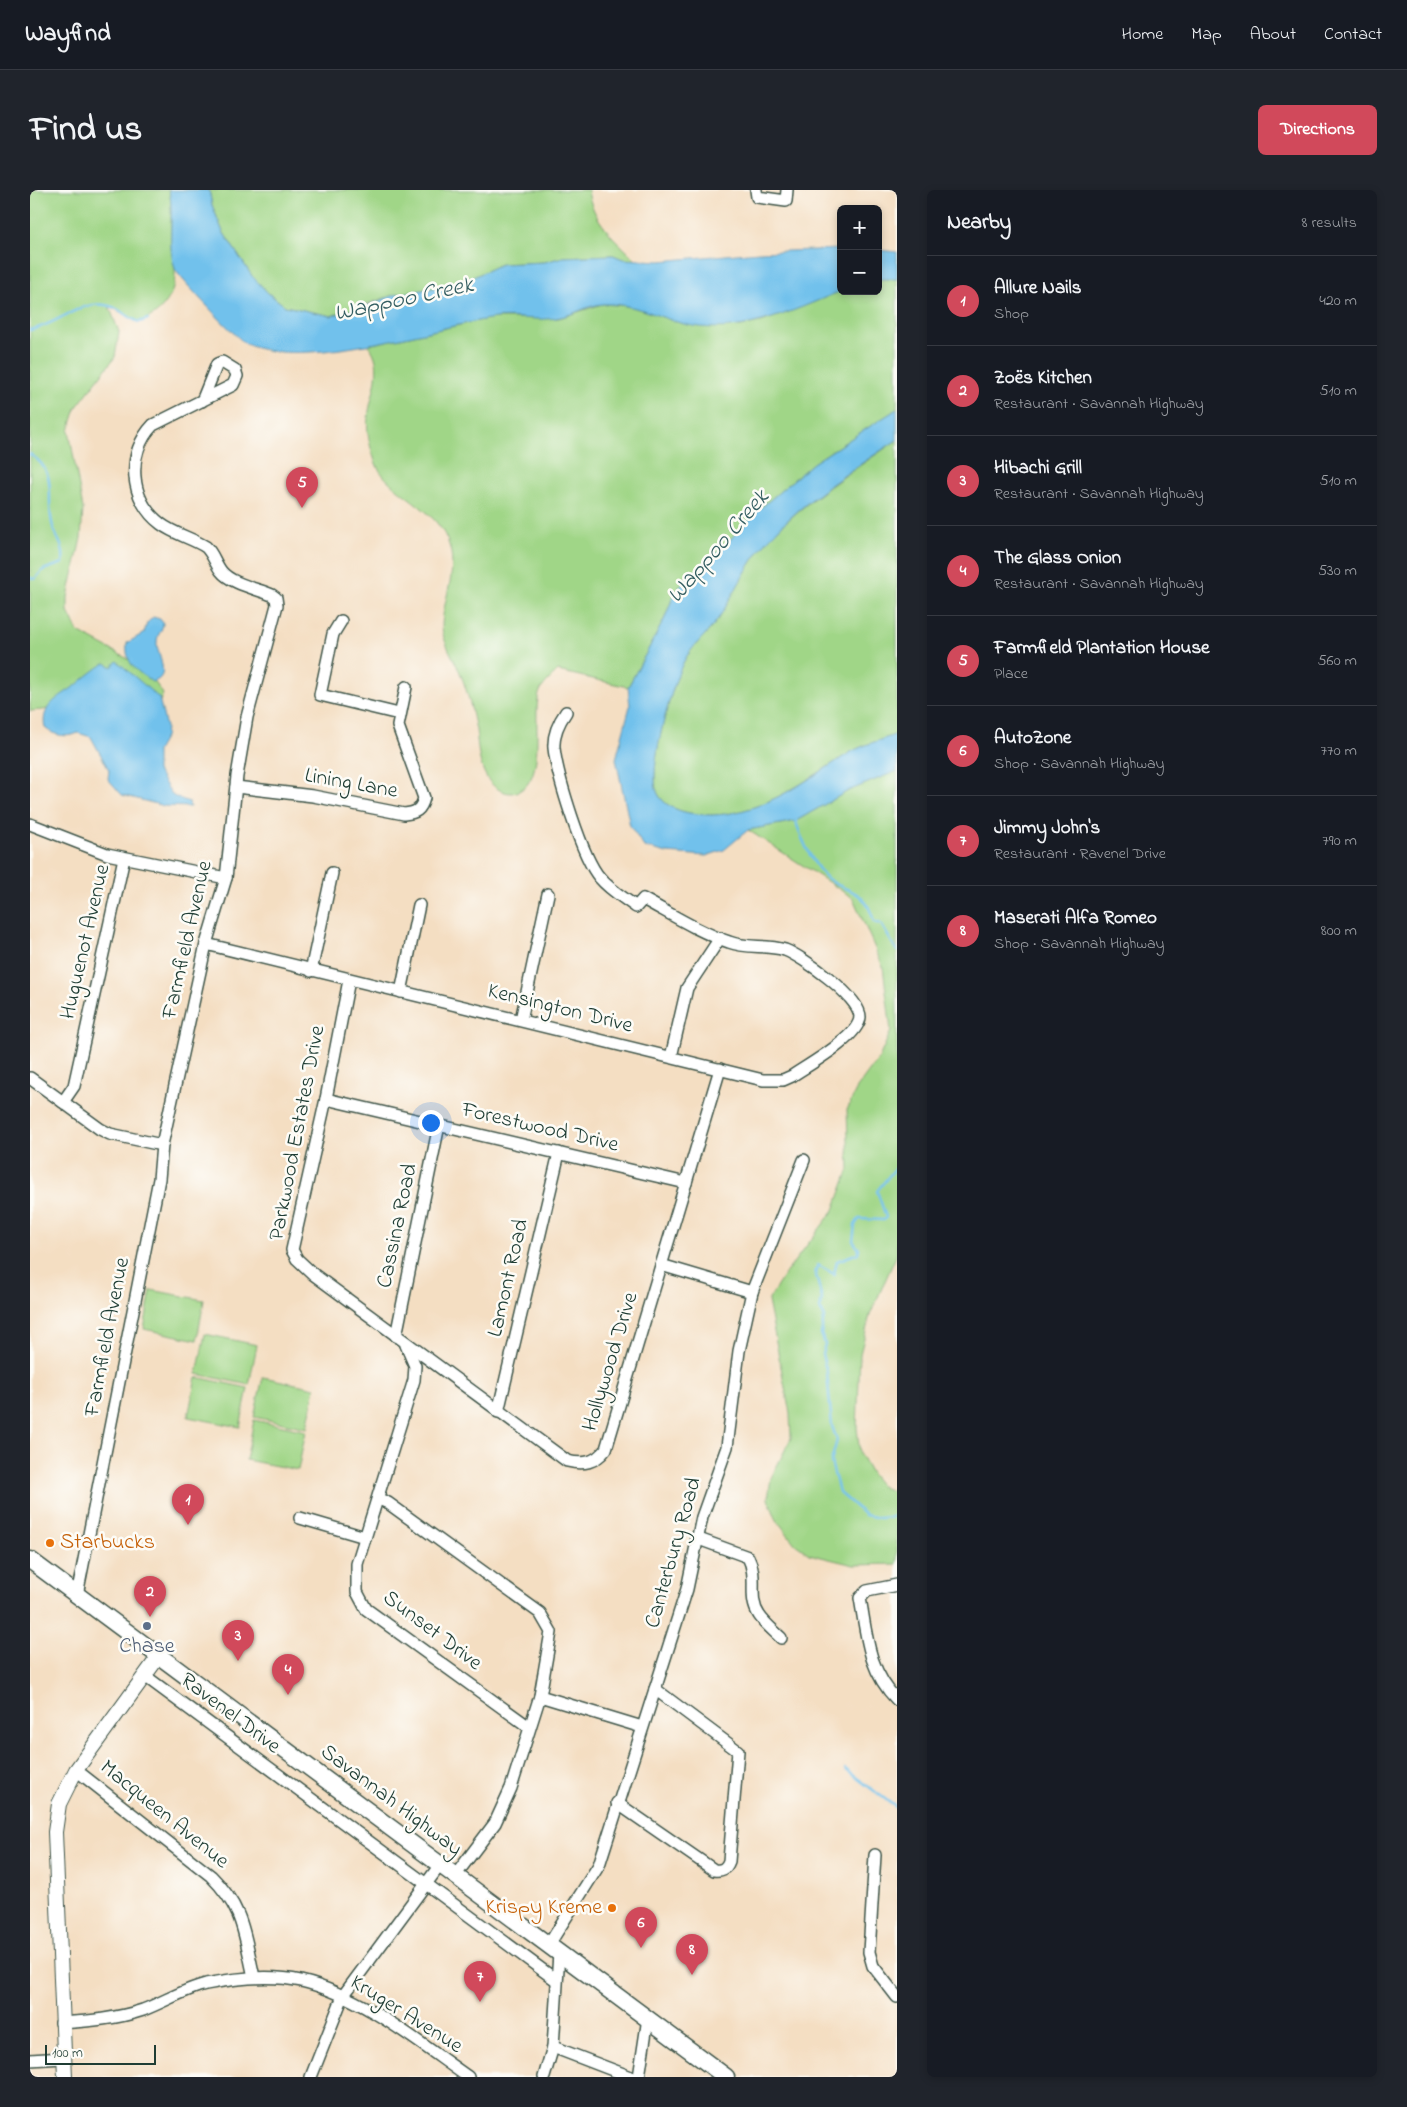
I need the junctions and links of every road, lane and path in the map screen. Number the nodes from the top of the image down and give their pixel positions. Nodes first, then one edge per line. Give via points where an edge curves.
1 (756, 190) edge
2 (787, 190) edge
3 (202, 401) dead end
4 (341, 620) dead end
5 (406, 688) dead end
6 (566, 712) dead end
7 (399, 714) junction
8 (236, 787) junction
9 (30, 824) edge
10 (124, 858) junction
11 (332, 873) dead end
12 (226, 878) junction
13 (548, 894) dead end
14 (419, 905) dead end
15 (720, 938) junction
16 (206, 944) junction
17 (311, 971) junction
18 (349, 980) junction
19 (402, 992) junction
20 (521, 1020) junction
21 (672, 1057) junction
22 (720, 1069) junction
23 (30, 1078) edge
24 (326, 1099) junction
25 (64, 1102) junction
26 (439, 1125) junction
27 (162, 1145) junction
28 (559, 1153) junction
29 (804, 1160) dead end
30 (686, 1183) junction
31 (661, 1265) junction
32 (752, 1292) junction
33 (396, 1336) junction
34 (406, 1343) junction
35 (498, 1412) junction
36 (379, 1499) junction
37 (300, 1518) dead end
38 (365, 1537) junction
39 (696, 1538) junction
40 (30, 1560) edge
41 (897, 1585) edge
42 (77, 1595) junction
43 (781, 1638) dead end
44 (159, 1656) junction
45 (145, 1676) junction
46 (655, 1689) junction
47 (540, 1696) junction
48 (897, 1700) edge
49 (529, 1727) junction
50 (642, 1728) junction
51 (76, 1770) junction
52 (617, 1803) junction
53 (875, 1855) dead end
54 (440, 1865) junction
55 (455, 1876) junction
56 (426, 1885) junction
57 (553, 1949) junction
58 (254, 1977) junction
59 (556, 1980) junction
60 (343, 1996) junction
61 (897, 1997) edge
62 (648, 2018) junction
63 (61, 2022) junction
64 (553, 2047) junction
65 (64, 2058) junction
66 (30, 2060) edge
67 (64, 2077) edge
68 (311, 2077) edge
69 (468, 2077) edge
70 (544, 2077) edge
71 (631, 2077) edge
72 (639, 2077) edge
73 (726, 2077) edge

1 - 2 street via 757,197 761,199 786,201
3 - 8 street, Farmfield Avenue via 153,425 145,434 135,458 135,482 146,507 161,524 206,547 228,577 276,598 277,605 247,717
4 - 7 street via 333,634 320,695
5 - 7 street, Lining Lane
6 - 15 street via 556,733 554,748 578,831 596,873 636,907 643,899
7 - 8 street, Lining Lane via 398,726 424,798 414,813
8 - 12 street, Farmfield Avenue
9 - 10 street
10 - 12 street, Huguenot Avenue
10 - 25 street, Huguenot Avenue via 74,1086
11 - 17 street
12 - 16 street, Farmfield Avenue
13 - 20 street
14 - 19 street
15 - 21 street via 687,988
15 - 22 street, Kensington Drive via 743,946 784,950 797,956 849,995 860,1017 857,1027 847,1038 783,1080 763,1080
16 - 17 street, Kensington Drive
16 - 27 street, Farmfield Avenue
17 - 18 street, Kensington Drive
18 - 19 street, Kensington Drive
18 - 24 street, Parkwood Estates Drive
19 - 20 street, Kensington Drive
20 - 21 street, Kensington Drive
21 - 22 street, Kensington Drive
22 - 30 street, Hollywood Drive
23 - 25 street
24 - 26 street, Forestwood Drive
24 - 33 street, Parkwood Estates Drive via 292,1250 313,1274
25 - 27 street via 110,1134
26 - 28 street, Forestwood Drive
26 - 33 street, Cassina Road
27 - 42 street, Farmfield Avenue via 159,1179
28 - 30 street, Forestwood Drive
28 - 35 street, Lamont Road
29 - 32 street, Canterbury Road
30 - 31 street, Hollywood Drive
31 - 32 street
31 - 35 street, Hollywood Drive via 606,1449 601,1456 584,1464 567,1462
32 - 39 street, Canterbury Road via 739,1351 727,1447
33 - 34 street, Hollywood Drive
34 - 35 street, Hollywood Drive
34 - 36 street, Sunset Drive via 415,1366 414,1380
36 - 38 street, Sunset Drive
36 - 47 street via 540,1613 551,1632
37 - 38 street
38 - 49 street, Sunset Drive via 356,1576 357,1592 366,1609
39 - 43 street via 748,1558 754,1574 754,1606 759,1616
39 - 46 street, Canterbury Road via 686,1590
40 - 42 highway, Savannah Highway
41 - 48 street via 867,1591 860,1598 871,1659 879,1678
42 - 44 highway, Savannah Highway
44 - 45 main road
44 - 54 highway, Savannah Highway
45 - 51 main road
45 - 56 street, Ravenel Drive
46 - 50 street, Canterbury Road
46 - 52 street via 738,1751 727,1866 714,1870
47 - 49 street
47 - 50 street
49 - 55 street via 504,1807
50 - 52 street, Canterbury Road
51 - 58 street, Macqueen Avenue via 226,1891 238,1911
51 - 63 main road via 59,1804 54,1832
52 - 57 street, Canterbury Road via 599,1865
53 - 61 street via 869,1952 873,1966
54 - 55 highway, Savannah Highway
54 - 56 street
55 - 57 highway, Savannah Highway
56 - 59 street, Ravenel Drive
56 - 60 street
57 - 59 street
57 - 62 highway, Savannah Highway
58 - 60 street, Kruger Avenue via 302,1981
58 - 63 street, Kruger Avenue via 205,1985 111,2019
59 - 64 street
60 - 68 street
60 - 69 street, Kruger Avenue via 388,2022
62 - 72 street
62 - 73 highway, Savannah Highway
63 - 65 main road
64 - 70 street
64 - 71 street
65 - 66 street
65 - 67 main road

